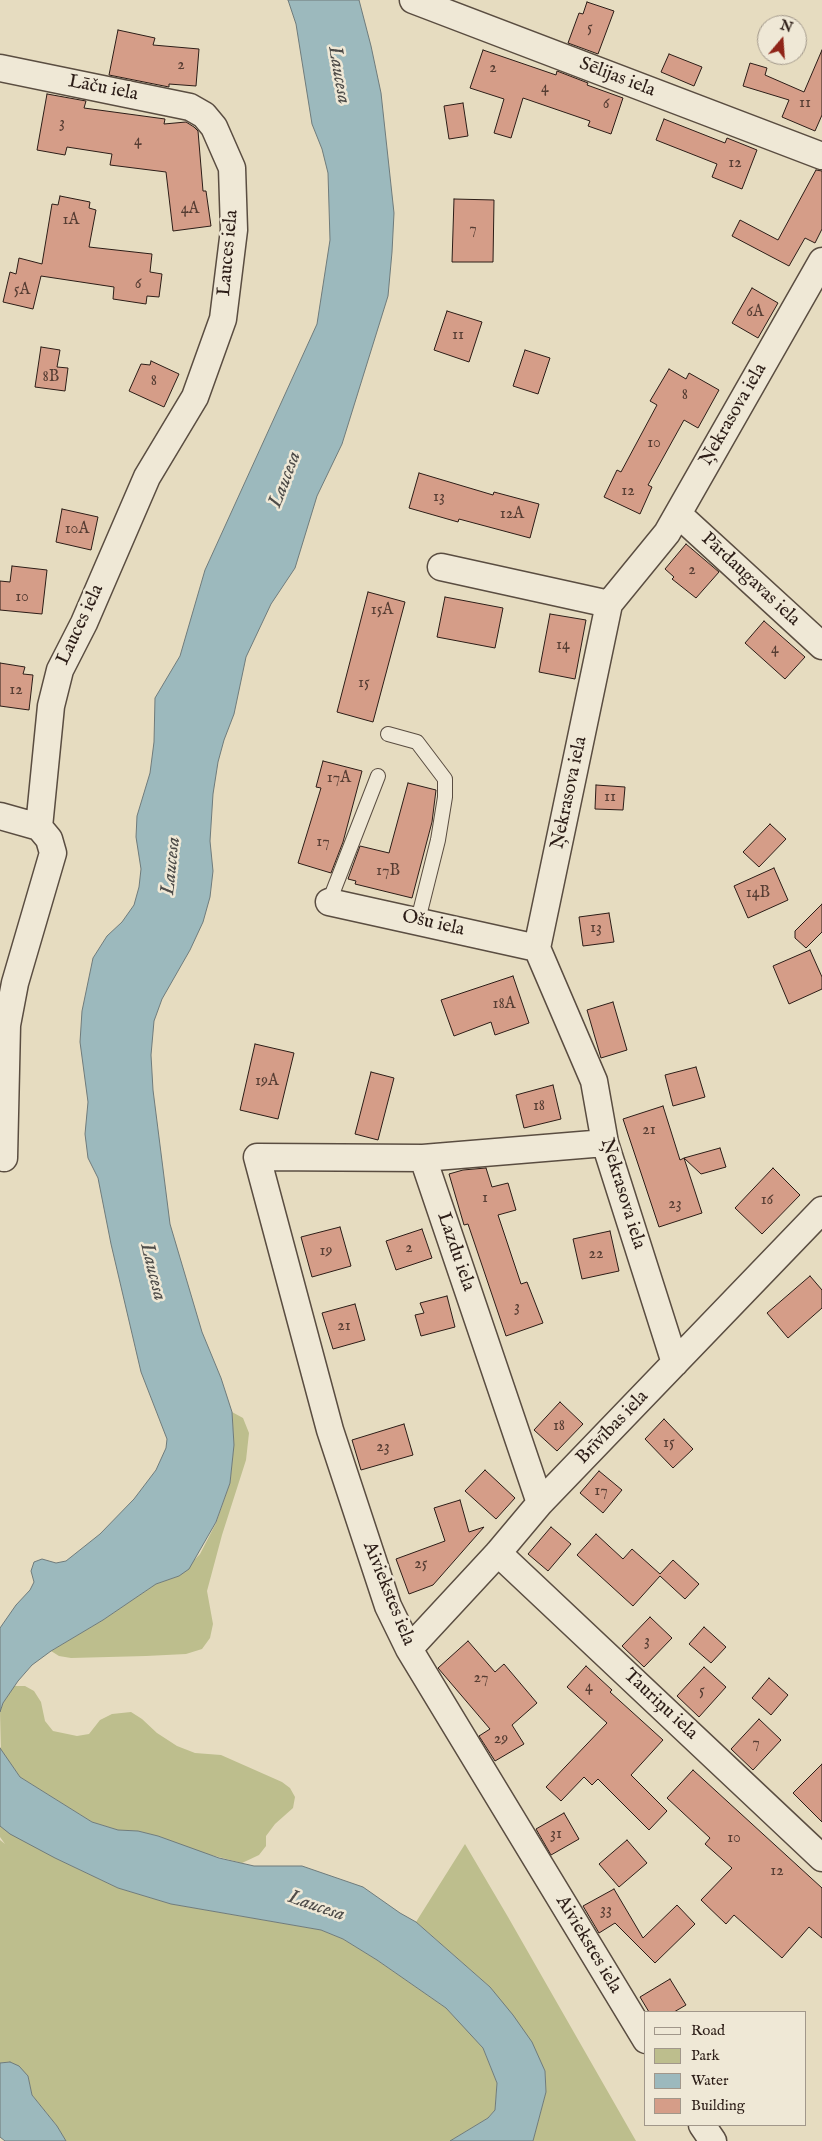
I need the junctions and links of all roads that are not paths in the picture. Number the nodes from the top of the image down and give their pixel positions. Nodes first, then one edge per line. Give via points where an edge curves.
1 (413, 0) edge
2 (454, 8) edge
3 (0, 68) edge
4 (204, 115) joint
5 (822, 156) edge
6 (822, 261) edge
7 (678, 514) junction
8 (441, 567) dead end
9 (609, 604) junction
10 (822, 646) edge
11 (388, 734) dead end
12 (378, 776) dead end
13 (0, 816) edge
14 (39, 827) junction
15 (329, 902) joint
16 (418, 920) junction
17 (537, 948) junction
18 (605, 1143) junction
19 (4, 1158) dead end
20 (423, 1158) junction
21 (822, 1210) edge
22 (675, 1363) junction
23 (540, 1503) junction
24 (498, 1553) junction
25 (409, 1649) junction
26 (822, 1858) edge
27 (644, 2037) edge
28 (703, 2126) edge
29 (713, 2141) edge

1 - 2 street, Sēlijas iela
2 - 5 street, Sēlijas iela
3 - 4 street, Lāču iela via 190,107
4 - 14 street, Lauces iela via 214,127 232,168 234,230 223,319 195,397 147,477 84,623 60,670 51,706
6 - 7 street, Ņekrasova iela
7 - 9 street, Ņekrasova iela
7 - 10 street, Pārdaugavas iela
8 - 9 street
9 - 17 street, Ņekrasova iela
11 - 16 lane via 418,742 445,779 438,840
12 - 15 lane
13 - 14 street
14 - 19 street via 50,839 53,853 15,982 7,1025
15 - 16 street, Ošu iela
16 - 17 street, Ošu iela
17 - 18 street, Ņekrasova iela via 594,1081
18 - 20 street
18 - 22 street, Ņekrasova iela
20 - 23 street, Lazdu iela
20 - 25 street, Aiviekstes iela via 256,1157 330,1430 388,1606
21 - 22 street, Brīvības iela
22 - 23 street, Brīvības iela
23 - 24 street, Brīvības iela
24 - 25 street, Brīvības iela
24 - 26 street, Tauriņu iela
25 - 27 street, Aiviekstes iela
28 - 29 street

